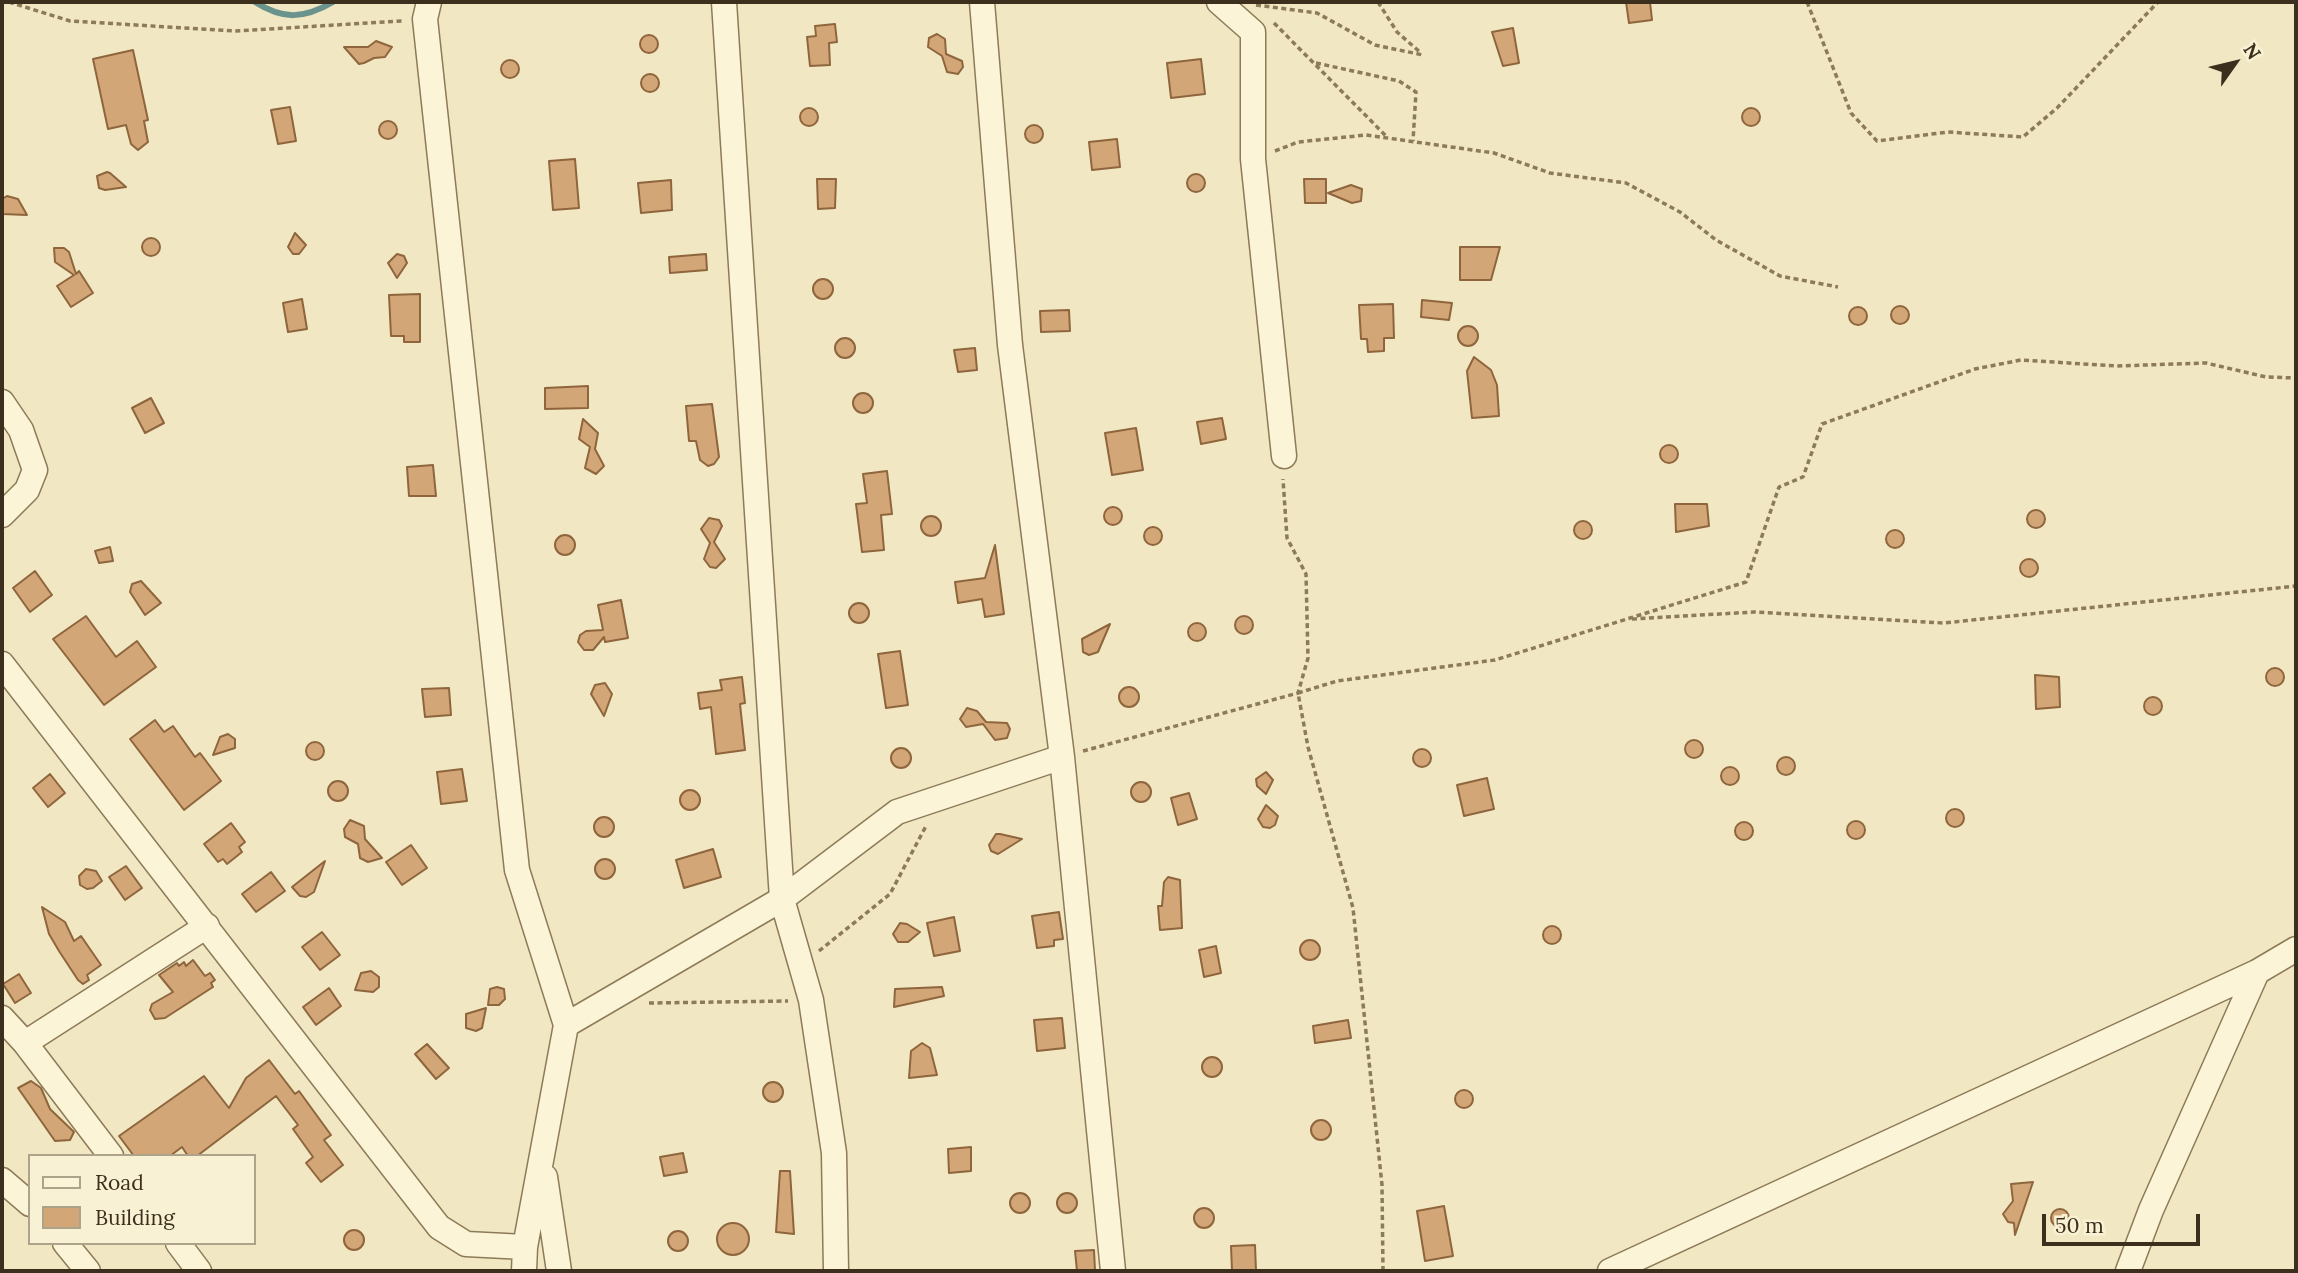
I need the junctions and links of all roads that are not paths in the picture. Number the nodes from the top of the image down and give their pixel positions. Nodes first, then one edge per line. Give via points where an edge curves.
1 (724, 2) edge
2 (982, 2) edge
3 (1219, 2) edge
4 (427, 11) edge
5 (2, 402) edge
6 (1284, 456) road end
7 (2, 515) edge
8 (2, 664) edge
9 (1062, 757) junction
10 (782, 898) junction
11 (207, 926) junction
12 (2296, 949) edge
13 (2257, 972) junction
14 (2, 1018) edge
15 (566, 1025) junction
16 (26, 1043) junction
17 (109, 1154) edge
18 (542, 1155) junction
19 (2, 1180) edge
20 (28, 1202) edge
21 (67, 1245) edge
22 (180, 1245) edge
23 (525, 1259) edge
24 (88, 1271) edge
25 (200, 1271) edge
26 (559, 1271) edge
27 (836, 1271) edge
28 (1113, 1271) edge
29 (1609, 1271) edge
30 (2128, 1271) edge

1 - 10 street
2 - 9 street via 1010,345
3 - 6 street via 1253,32 1253,159
4 - 15 street via 517,870
5 - 7 street via 21,430 35,470 27,490
8 - 11 street
9 - 10 street via 897,812
9 - 28 street
10 - 15 street
10 - 27 street via 811,1000 834,1153
11 - 16 street
11 - 23 street via 439,1227 466,1244
12 - 13 street
13 - 29 street
13 - 30 street
14 - 16 street
15 - 18 street
16 - 17 street
18 - 23 street
18 - 26 street
19 - 20 street
21 - 24 street
22 - 25 street

